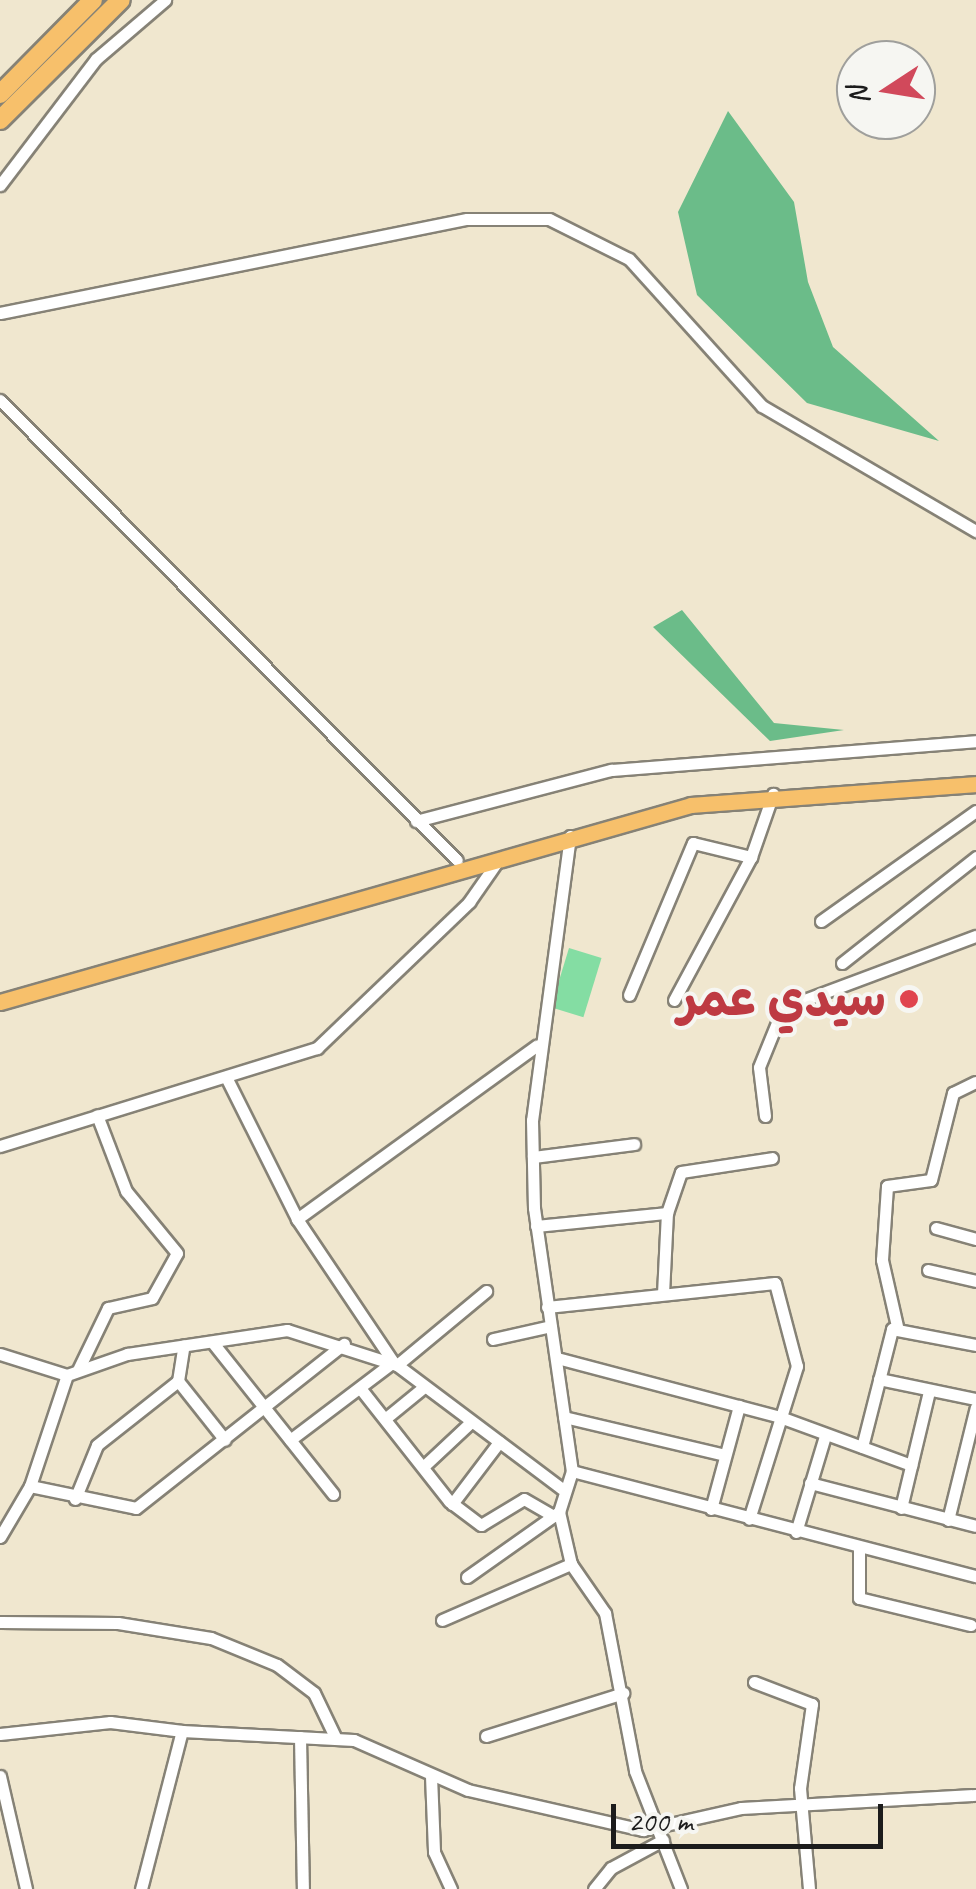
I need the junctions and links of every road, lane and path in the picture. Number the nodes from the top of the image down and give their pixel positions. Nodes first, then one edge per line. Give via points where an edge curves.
1 (93, 0) edge
2 (121, 0) edge
3 (164, 0) edge
4 (0, 94) edge
5 (0, 120) edge
6 (0, 185) edge
7 (0, 313) edge
8 (0, 400) edge
9 (976, 532) edge
10 (976, 741) edge
11 (976, 775) edge
12 (976, 784) edge
13 (773, 794) junction
14 (976, 811) edge
15 (416, 821) junction
16 (570, 835) junction
17 (552, 840) junction
18 (500, 856) junction
19 (566, 856) junction
20 (751, 857) junction
21 (976, 857) edge
22 (457, 860) junction
23 (820, 921) dead end
24 (976, 936) edge
25 (842, 962) dead end
26 (0, 993) edge
27 (629, 996) dead end
28 (674, 1000) dead end
29 (0, 1002) edge
30 (537, 1044) junction
31 (226, 1077) junction
32 (976, 1082) edge
33 (961, 1088) junction
34 (976, 1092) edge
35 (97, 1116) junction
36 (765, 1116) dead end
37 (634, 1144) dead end
38 (0, 1146) edge
39 (532, 1157) junction
40 (772, 1158) dead end
41 (667, 1214) junction
42 (297, 1219) junction
43 (536, 1226) junction
44 (936, 1228) dead end
45 (976, 1239) edge
46 (928, 1270) dead end
47 (976, 1281) edge
48 (486, 1291) dead end
49 (663, 1294) junction
50 (547, 1307) junction
51 (551, 1326) junction
52 (898, 1326) junction
53 (493, 1339) dead end
54 (214, 1343) junction
55 (344, 1344) junction
56 (184, 1345) junction
57 (976, 1345) edge
58 (0, 1354) edge
59 (556, 1358) junction
60 (395, 1363) junction
61 (73, 1373) junction
62 (879, 1379) junction
63 (178, 1381) junction
64 (424, 1387) junction
65 (360, 1388) junction
66 (929, 1391) junction
67 (976, 1399) edge
68 (739, 1406) junction
69 (976, 1407) edge
70 (264, 1409) junction
71 (564, 1416) junction
72 (386, 1418) junction
73 (780, 1418) junction
74 (471, 1422) junction
75 (825, 1436) junction
76 (225, 1440) junction
77 (290, 1440) junction
78 (499, 1442) junction
79 (862, 1447) junction
80 (725, 1455) junction
81 (911, 1465) junction
82 (424, 1466) junction
83 (563, 1481) junction
84 (810, 1483) junction
85 (30, 1486) junction
86 (334, 1494) dead end
87 (75, 1499) junction
88 (452, 1504) junction
89 (901, 1508) junction
90 (711, 1509) junction
91 (556, 1514) junction
92 (749, 1519) junction
93 (948, 1520) junction
94 (976, 1526) edge
95 (796, 1532) junction
96 (0, 1537) edge
97 (859, 1548) junction
98 (571, 1564) junction
99 (467, 1576) dead end
100 (976, 1576) edge
101 (442, 1620) dead end
102 (0, 1622) edge
103 (971, 1625) dead end
104 (754, 1682) dead end
105 (623, 1694) junction
106 (182, 1731) junction
107 (0, 1734) edge
108 (486, 1736) dead end
109 (300, 1737) junction
110 (336, 1738) junction
111 (0, 1776) edge
112 (431, 1776) junction
113 (976, 1795) edge
114 (800, 1806) junction
115 (657, 1826) junction
116 (664, 1840) junction
117 (0, 1854) edge
118 (16, 1854) junction
119 (26, 1889) edge
120 (141, 1889) edge
121 (303, 1889) edge
122 (451, 1889) edge
123 (594, 1889) edge
124 (681, 1889) edge
125 (810, 1889) edge

1 - 4 highway
2 - 5 highway
3 - 6 street via 96,60
7 - 9 street via 467,219 549,218 629,259 762,406
8 - 15 street
10 - 15 street via 610,770
11 - 22 main road via 692,795
12 - 13 main road
13 - 16 main road
13 - 20 street
14 - 23 street
15 - 22 street
16 - 17 main road
16 - 19 street
17 - 18 main road
17 - 19 street
18 - 29 main road
18 - 31 street via 469,902 337,1035
19 - 30 street
20 - 27 street via 693,843
20 - 28 street
21 - 25 street
22 - 26 main road
24 - 36 street via 783,1008 759,1066
30 - 39 street
30 - 42 street
31 - 35 street
31 - 42 street
32 - 33 street
33 - 34 street
33 - 52 street via 932,1180 888,1186 882,1260
35 - 38 street
35 - 61 street via 126,1192 177,1253 152,1298 108,1308
37 - 39 street
39 - 43 street
40 - 41 street via 685,1168
41 - 43 street
41 - 49 street
42 - 60 street
43 - 50 street
44 - 45 street
46 - 47 street
48 - 60 street
49 - 50 street
49 - 73 street via 775,1283 797,1359
50 - 51 street
51 - 53 street
51 - 59 street
52 - 57 street
52 - 62 street
54 - 55 street via 298,1330
54 - 56 street
54 - 70 street
55 - 60 street
55 - 70 street
56 - 61 street
56 - 63 street
58 - 61 street
59 - 68 street
59 - 71 street
60 - 64 street
60 - 65 street
61 - 85 street
62 - 66 street
62 - 79 street
63 - 76 street
63 - 87 street via 97,1445
64 - 72 street
64 - 74 street
65 - 72 street
65 - 77 street
66 - 67 street
66 - 81 street
68 - 73 street
68 - 80 street
69 - 93 street
70 - 76 street
70 - 77 street
71 - 80 street
71 - 83 street
72 - 82 street
73 - 75 street
73 - 92 street
74 - 78 street
74 - 82 street
75 - 79 street
75 - 84 street
76 - 87 street via 136,1508
77 - 86 street
78 - 83 street
78 - 88 street
79 - 81 street
80 - 90 street
81 - 89 street
82 - 88 street
83 - 90 street
83 - 91 street
84 - 89 street
84 - 95 street
85 - 87 street
85 - 96 street
88 - 91 street via 488,1527 524,1500
89 - 93 street
90 - 92 street
91 - 98 street
91 - 99 street
92 - 95 street
93 - 94 street
95 - 97 street
97 - 100 street
97 - 103 street via 858,1598
98 - 101 street
98 - 105 street via 605,1613
102 - 110 street via 118,1623 211,1638 278,1665 314,1693
104 - 114 street via 812,1704
105 - 108 street
105 - 115 street via 635,1771
106 - 107 street via 110,1722
106 - 109 street
106 - 120 street
109 - 110 street
109 - 121 street
110 - 112 street
111 - 118 street
112 - 115 street
112 - 122 street via 434,1852
113 - 114 street
114 - 115 street
114 - 125 street
115 - 116 street
116 - 123 street via 611,1868
116 - 124 street
117 - 118 street
118 - 119 street

